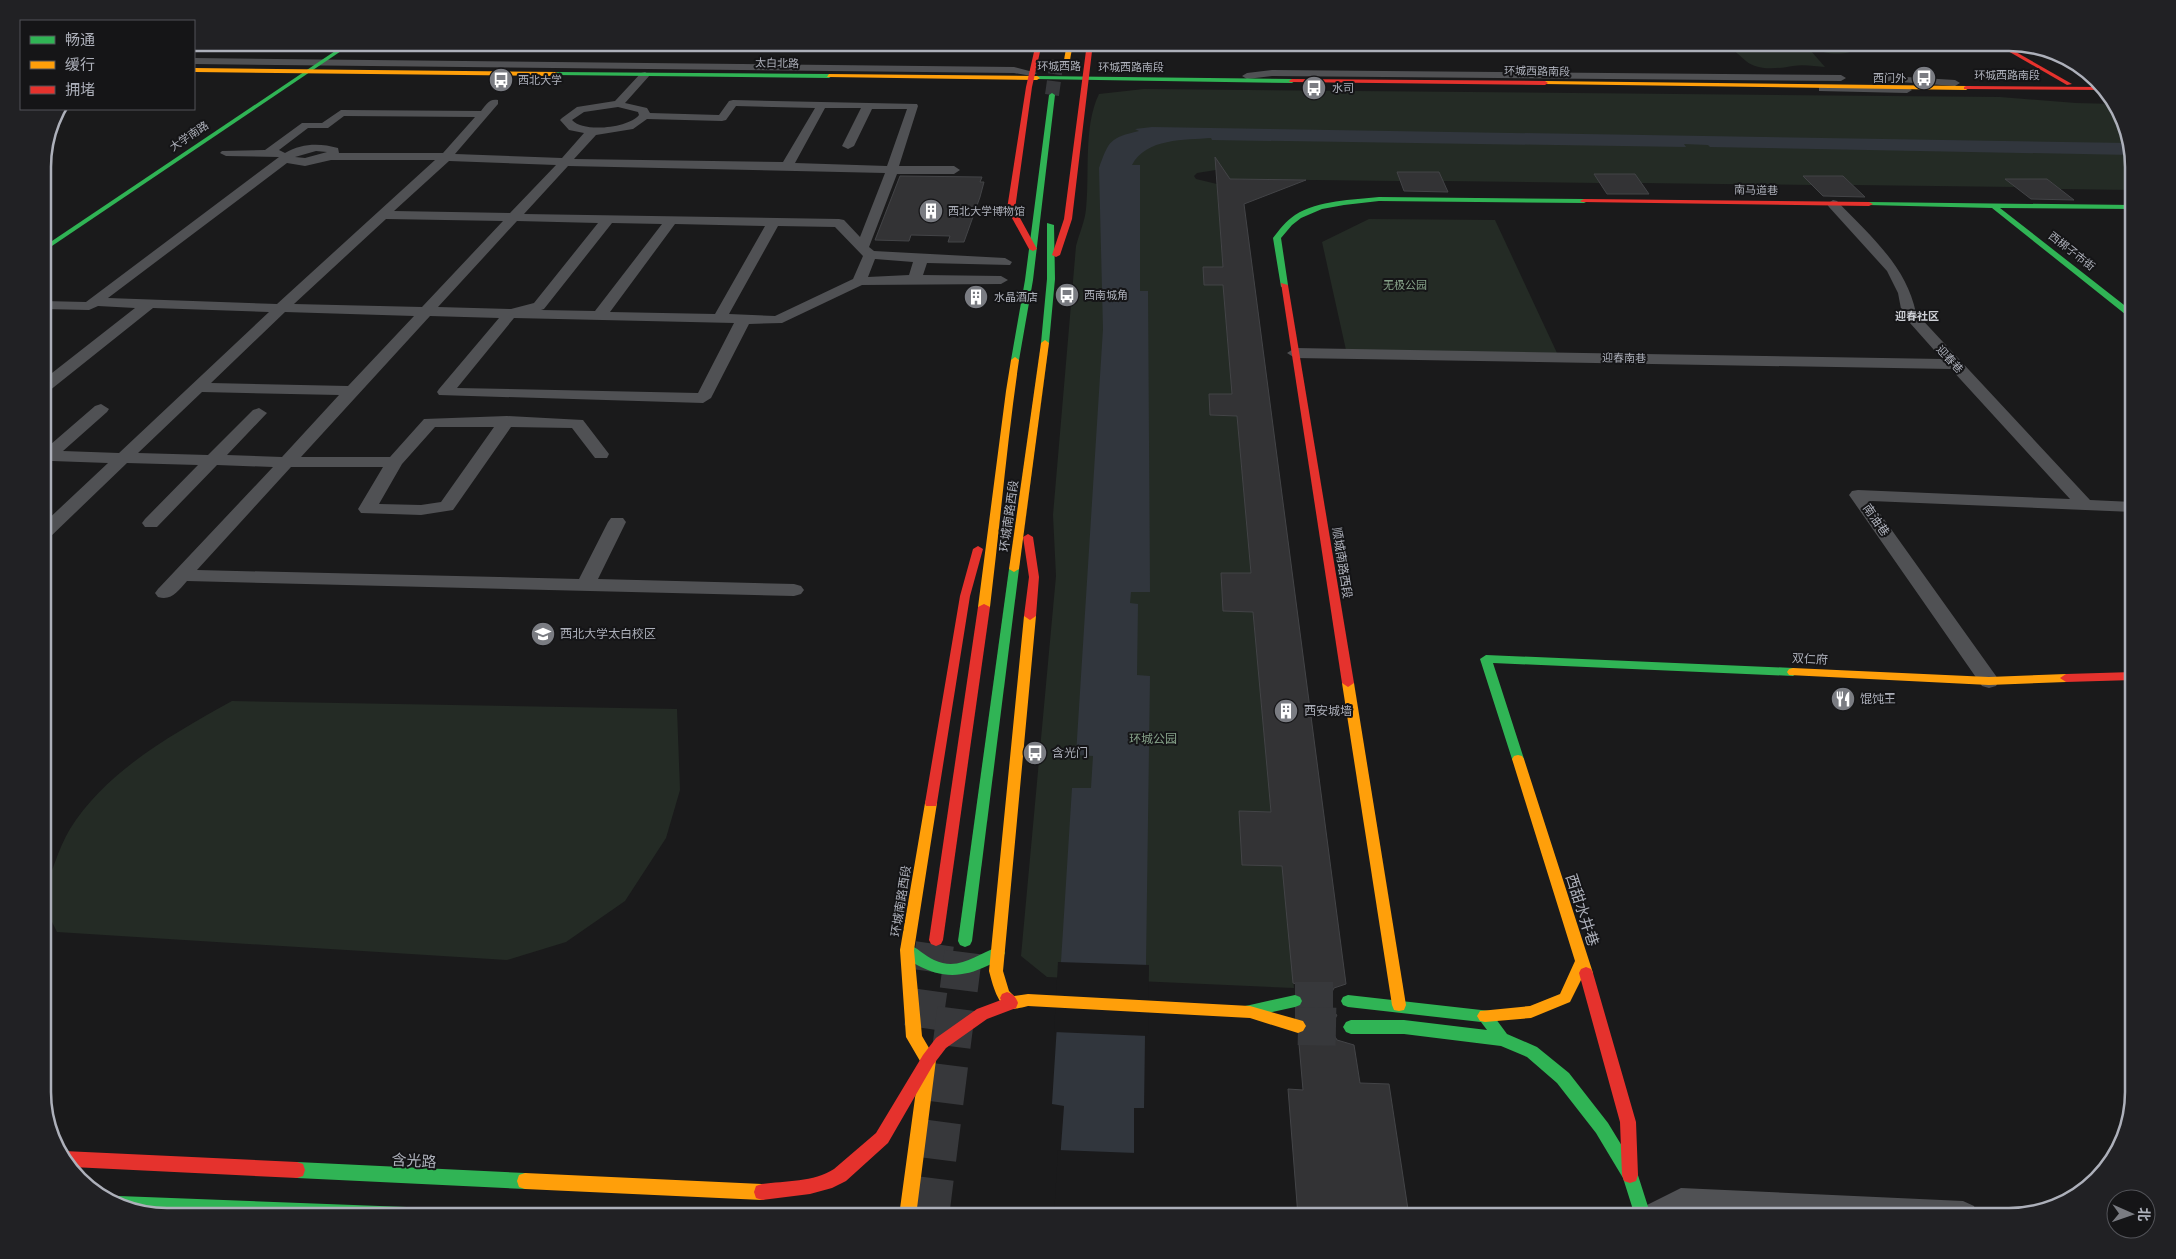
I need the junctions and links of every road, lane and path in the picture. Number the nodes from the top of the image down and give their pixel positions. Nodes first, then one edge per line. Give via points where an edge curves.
1 (337, 51) edge
2 (1037, 51) edge
3 (1061, 51) edge
4 (1066, 51) edge
5 (1089, 51) edge
6 (2013, 51) edge
7 (195, 61) edge
8 (195, 66) edge
9 (311, 69) junction
10 (195, 70) edge
11 (195, 74) edge
12 (1031, 76) junction
13 (1087, 76) junction
14 (644, 77) junction
15 (1294, 80) junction
16 (2087, 82) edge
17 (1269, 84) junction
18 (2069, 84) junction
19 (2091, 85) edge
20 (1942, 87) junction
21 (2056, 88) junction
22 (2094, 89) edge
23 (2096, 91) edge
24 (494, 102) dead end
25 (618, 104) junction
26 (822, 104) junction
27 (868, 105) junction
28 (483, 114) junction
29 (644, 116) junction
30 (593, 131) junction
31 (278, 134) dead end
32 (294, 134) junction
33 (848, 146) dead end
34 (226, 153) dead end
35 (267, 154) junction
36 (1057, 154) dead end
37 (288, 156) junction
38 (446, 157) junction
39 (565, 162) junction
40 (787, 166) junction
41 (892, 170) junction
42 (954, 170) dead end
43 (1379, 199) joint
44 (1833, 204) junction
45 (1994, 206) junction
46 (2125, 207) edge
47 (1050, 213) dead end
48 (382, 215) junction
49 (514, 216) junction
50 (608, 219) junction
51 (671, 220) junction
52 (774, 222) junction
53 (53, 230) dead end
54 (72, 230) junction
55 (51, 244) edge
56 (1033, 249) junction
57 (866, 251) junction
58 (921, 259) junction
59 (1004, 262) dead end
60 (1051, 264) junction
61 (914, 279) junction
62 (950, 279) junction
63 (1001, 280) dead end
64 (859, 281) junction
65 (964, 294) dead end
66 (94, 302) junction
67 (2125, 303) edge
68 (148, 304) junction
69 (51, 305) edge
70 (281, 308) junction
71 (424, 312) junction
72 (510, 314) junction
73 (600, 316) junction
74 (720, 318) junction
75 (744, 319) junction
76 (1295, 353) junction
77 (1954, 364) junction
78 (51, 380) edge
79 (198, 387) junction
80 (351, 391) junction
81 (101, 410) dead end
82 (259, 413) dead end
83 (507, 421) junction
84 (51, 451) edge
85 (601, 454) dead end
86 (51, 457) edge
87 (123, 458) junction
88 (213, 460) junction
89 (286, 462) junction
90 (395, 462) junction
91 (999, 473) junction
92 (2084, 505) junction
93 (2125, 507) edge
94 (1023, 516) junction
95 (617, 522) dead end
96 (151, 523) dead end
97 (51, 526) edge
98 (182, 575) junction
99 (586, 585) junction
100 (794, 590) dead end
101 (165, 593) dead end
102 (1486, 659) joint
103 (2125, 676) edge
104 (1989, 681) junction
105 (936, 940) tunnel mouth
106 (965, 941) tunnel mouth
107 (907, 950) junction
108 (998, 953) junction
109 (1582, 961) junction
110 (1295, 1001) tunnel mouth
111 (1348, 1001) tunnel mouth
112 (1011, 1003) junction
113 (1399, 1005) junction
114 (1250, 1012) junction
115 (1485, 1016) junction
116 (1298, 1026) tunnel mouth
117 (1352, 1027) tunnel mouth
118 (1502, 1039) junction
119 (928, 1060) junction
120 (73, 1159) edge
121 (1630, 1175) junction
122 (141, 1205) edge
123 (223, 1208) edge
124 (908, 1208) edge
125 (1640, 1208) edge
126 (1670, 1208) edge
127 (1802, 1208) edge

1 - 9 main road, 大学南路
2 - 12 main road
3 - 4 main road via 1062,59
5 - 13 main road
6 - 18 main road
7 - 9 street
8 - 9 main road, 太白北路
9 - 10 main road, 太白北路
9 - 11 street
9 - 12 main road, 太白北路
9 - 14 main road, 太白北路
9 - 54 main road, 大学南路
12 - 13 main road, 环城西路南段
12 - 14 main road, 太白北路
12 - 56 main road via 1011,208
13 - 15 main road, 环城西路南段
13 - 17 street, 环城西路南段 via 1110,82
13 - 18 main road, 环城西路南段
13 - 60 main road via 1068,219 1061,245
14 - 25 street
15 - 17 street
15 - 20 main road, 环城西路南段
16 - 18 main road
17 - 20 street, 环城西路南段 via 1876,90
18 - 19 main road, 环城西路南段
20 - 21 main road, 环城西路南段
21 - 22 main road, 环城西路南段
21 - 23 main road
24 - 28 street
25 - 29 street via 643,110
25 - 30 street via 581,110 566,120 573,128
26 - 27 street
26 - 29 street via 733,103 722,118
26 - 40 street
27 - 33 street
27 - 41 street via 913,106
28 - 32 street via 341,113 324,126 306,125
28 - 38 street
29 - 30 street via 628,126
30 - 39 street
31 - 32 street
32 - 35 street
34 - 35 street
35 - 37 street
36 - 56 main road, 环城南路西段 via 1057,95
37 - 38 street via 292,161 305,162 331,156
37 - 66 street
38 - 39 street
38 - 48 street
39 - 40 street
39 - 49 street
40 - 41 street
41 - 42 street
41 - 57 street
43 - 44 main road, 南马道巷
43 - 76 main road, 顺城南路西段 via 1343,202 1312,211 1289,223 1277,238
44 - 45 main road, 南马道巷
44 - 77 street, 迎春巷 via 1893,269 1906,293 1908,314
45 - 46 main road, 南马道巷
45 - 67 main road, 西梆子市街
47 - 60 main road, 环城南路西段
48 - 49 street
48 - 70 street
49 - 50 street
49 - 71 street
50 - 51 street
50 - 72 street via 539,306
51 - 52 street
51 - 73 street
52 - 57 street via 839,222
52 - 74 street
53 - 54 main road
54 - 55 main road, 大学南路
56 - 91 main road, 环城南路西段
57 - 58 street
57 - 64 street
58 - 59 street
58 - 61 street
60 - 94 main road, 环城南路西段 via 1042,382
61 - 62 street
61 - 64 street
62 - 63 street
62 - 65 street
64 - 75 street via 777,320
66 - 68 street
66 - 69 street via 88,306
68 - 70 street
68 - 78 street
70 - 71 street
70 - 79 street
71 - 72 street
71 - 80 street
72 - 73 street
72 - 75 street via 445,392 703,398
73 - 74 street
74 - 75 street
76 - 77 street, 迎春南巷
76 - 113 main road, 顺城南路西段
77 - 92 street, 迎春巷
79 - 80 street
79 - 87 street
80 - 89 street
81 - 84 street
82 - 88 street
83 - 85 street via 577,423
83 - 90 street via 430,422
83 - 90 street via 447,506 421,510 367,509
86 - 87 street
87 - 88 street
87 - 97 street
88 - 89 street
88 - 96 street
89 - 90 street
89 - 98 street
91 - 105 main road, 环城南路西段 via 995,533
91 - 107 main road, 环城南路西段 via 965,596
92 - 93 street
92 - 104 street, 南油巷 via 1858,495
94 - 106 main road, 环城南路西段 via 1000,666
94 - 108 main road via 1034,577
95 - 99 street
98 - 99 street
98 - 101 street
99 - 100 street
102 - 104 main road, 双仁府
102 - 109 main road, 西甜水井巷
103 - 104 main road, 双仁府
107 - 108 main road via 922,964 945,970 968,970
107 - 119 main road, 环城南路西段 via 914,1037
108 - 112 main road via 996,971 1003,994
109 - 115 main road via 1565,998 1531,1012
109 - 121 main road, 西甜水井巷 via 1628,1122
110 - 114 main road
111 - 113 main road
112 - 114 main road, 含光路 via 1028,1000
112 - 119 main road, 含光路 via 982,1014 941,1043
113 - 115 main road
114 - 116 main road
115 - 118 main road
117 - 118 main road via 1404,1027
118 - 121 main road via 1532,1052 1563,1078 1602,1128
119 - 120 main road, 含光路 via 882,1138 840,1175 810,1186 762,1192
119 - 124 main road
121 - 125 main road
122 - 123 main road
126 - 127 street via 1681,1202

